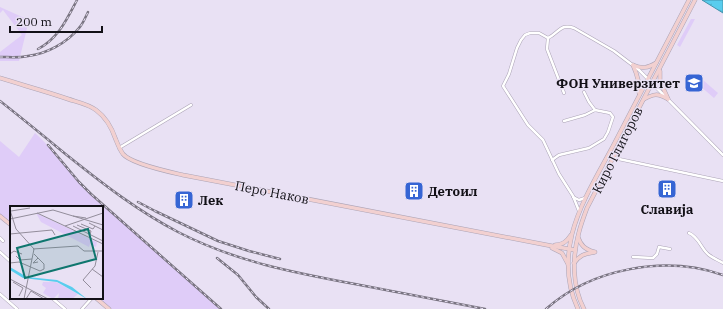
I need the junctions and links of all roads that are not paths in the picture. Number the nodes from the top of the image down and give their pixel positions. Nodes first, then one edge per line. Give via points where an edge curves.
1 (689, 0) edge
2 (695, 0) edge
3 (548, 38) junction
4 (656, 62) junction
5 (633, 65) junction
6 (661, 65) junction
7 (0, 78) edge
8 (648, 78) junction
9 (652, 83) junction
10 (584, 92) dead end
11 (564, 93) dead end
12 (668, 98) junction
13 (637, 100) junction
14 (643, 100) junction
15 (191, 105) dead end
16 (595, 110) junction
17 (564, 120) dead end
18 (119, 148) junction
19 (723, 154) edge
20 (614, 158) junction
21 (552, 160) junction
22 (723, 181) edge
23 (572, 196) junction
24 (586, 198) junction
25 (580, 211) junction
26 (0, 216) edge
27 (10, 224) edge
28 (572, 234) junction
29 (689, 234) dead end
30 (578, 236) junction
31 (548, 245) junction
32 (570, 249) junction
33 (670, 249) dead end
34 (575, 250) junction
35 (0, 252) edge
36 (633, 257) dead end
37 (10, 261) edge
38 (723, 263) edge
39 (574, 264) junction
40 (569, 266) junction
41 (0, 294) edge
42 (53, 299) edge
43 (91, 299) edge
44 (97, 299) edge
45 (17, 309) edge
46 (65, 309) edge
47 (82, 309) edge
48 (109, 309) edge
49 (578, 309) edge
50 (584, 309) edge

1 - 4 street, Киро Глигоров
2 - 6 street, Киро Глигоров
3 - 5 street via 561,28 569,26 614,51
3 - 11 street via 547,49
3 - 21 street via 539,33 525,35 517,48 503,86 528,125 543,140
4 - 5 street via 648,68
4 - 8 street, Киро Глигоров
5 - 8 street
5 - 13 street via 640,88
6 - 9 street, Киро Глигоров
6 - 12 street via 660,81
7 - 18 street, Перо Наков via 90,106 109,123
8 - 9 street
8 - 13 street, Киро Глигоров
9 - 12 street
9 - 14 street, Киро Глигоров
10 - 16 street
12 - 14 street via 653,94
12 - 19 street
13 - 24 street, Киро Глигоров
14 - 20 street, Киро Глигоров
15 - 18 street
16 - 17 street
16 - 21 street via 612,115 610,128 604,139 589,148 559,155
18 - 31 street, Перо Наков via 130,160 173,173
20 - 22 street
20 - 30 street, Киро Глигоров via 587,208
21 - 23 street
23 - 24 street via 579,200
23 - 25 street
24 - 25 street, Киро Глигоров
25 - 28 street, Киро Глигоров
26 - 27 street
28 - 31 street via 562,244
28 - 32 street, Киро Глигоров
29 - 38 street via 697,238 709,255
30 - 34 street, Киро Глигоров
30 - 39 street via 583,247 595,252 582,255
31 - 32 street, Перо Наков
31 - 40 street via 562,253
32 - 34 street, Перо Наков
32 - 40 street, Киро Глигоров
33 - 36 street via 659,247 653,258
34 - 39 street, Киро Глигоров
35 - 37 street
39 - 50 street, Киро Глигоров via 576,284
40 - 49 street, Киро Глигоров via 570,286
41 - 45 street
42 - 46 street
43 - 47 street
44 - 48 street

